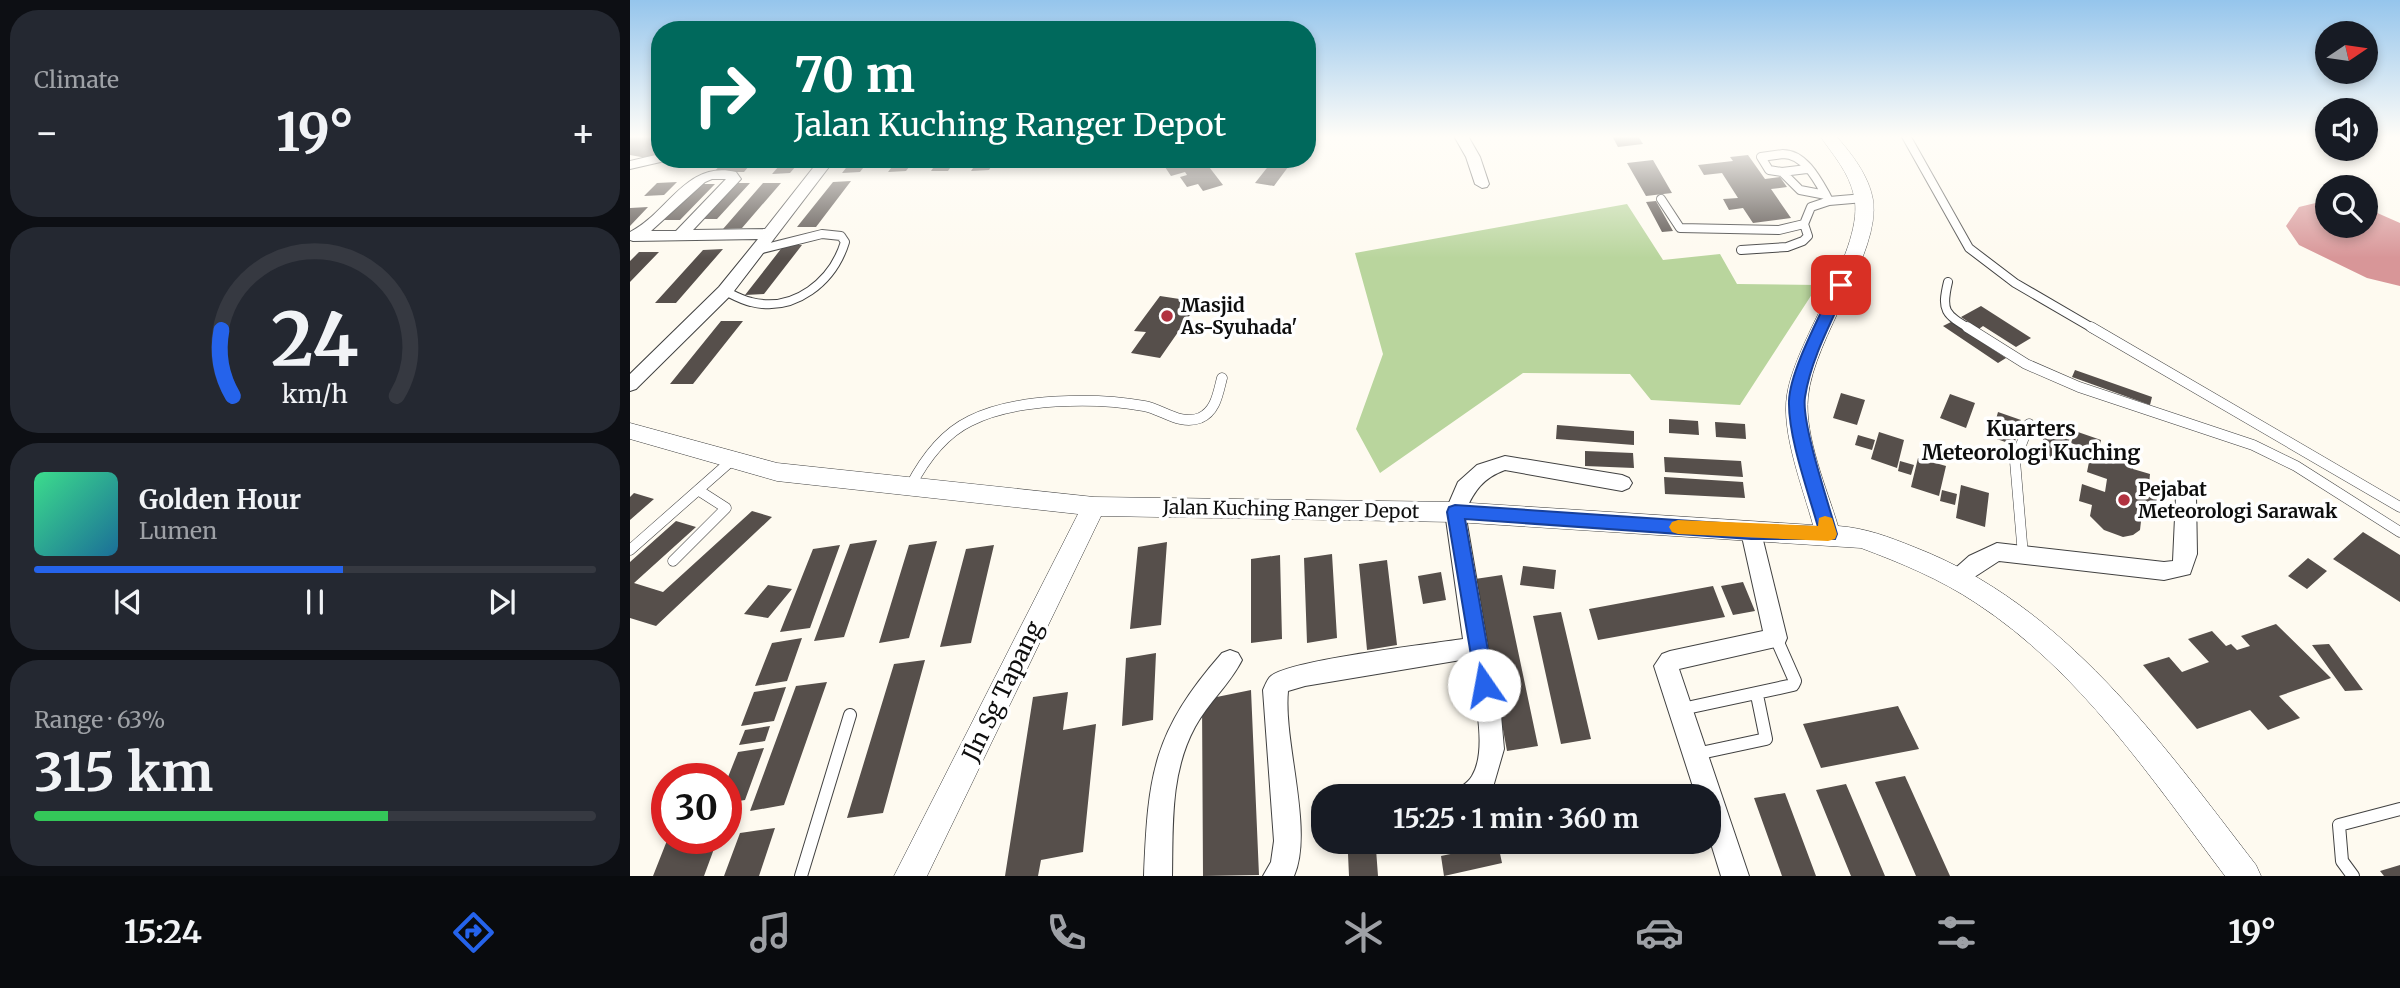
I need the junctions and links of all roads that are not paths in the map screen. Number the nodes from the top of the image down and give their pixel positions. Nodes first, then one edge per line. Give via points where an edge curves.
1 (705, 177) edge
2 (732, 177) edge
3 (814, 177) edge
4 (1480, 177) edge
5 (1787, 177) edge
6 (1813, 177) edge
7 (1855, 177) edge
8 (1929, 177) edge
9 (1482, 184) dead end
10 (1828, 198) junction
11 (1864, 198) junction
12 (1661, 199) dead end
13 (1804, 225) junction
14 (681, 234) junction
15 (768, 234) junction
16 (633, 236) edge
17 (758, 250) junction
18 (1741, 250) dead end
19 (1948, 282) dead end
20 (725, 291) junction
21 (1222, 378) dead end
22 (630, 385) edge
23 (2029, 424) dead end
24 (630, 431) edge
25 (731, 461) junction
26 (1622, 483) dead end
27 (910, 488) junction
28 (698, 490) junction
29 (2186, 496) dead end
30 (1094, 506) junction
31 (2400, 507) edge
32 (1455, 512) junction
33 (1751, 532) junction
34 (2400, 532) edge
35 (1828, 534) junction
36 (630, 550) edge
37 (2024, 555) junction
38 (673, 561) dead end
39 (1959, 578) junction
40 (1776, 638) junction
41 (1476, 647) junction
42 (1230, 660) dead end
43 (1757, 695) junction
44 (1682, 709) junction
45 (850, 715) dead end
46 (1695, 754) junction
47 (1482, 784) edge
48 (2400, 809) edge
49 (801, 876) edge
50 (910, 876) edge
51 (1158, 876) edge
52 (1277, 876) edge
53 (1735, 876) edge
54 (2245, 876) edge
55 (2353, 876) edge

1 - 16 street
2 - 14 street
3 - 15 street
4 - 9 street
5 - 10 lane via 1800,190
6 - 10 lane
7 - 11 street
8 - 31 lane via 1969,248 2015,283
10 - 11 lane
10 - 13 lane via 1811,207
11 - 35 street via 1865,217 1853,254 1806,364 1797,400
12 - 13 lane via 1680,228 1779,230
13 - 18 lane via 1808,236 1804,242
14 - 15 street
14 - 16 street
15 - 17 street
17 - 20 street
17 - 20 lane via 822,234 841,236 845,242 834,268 816,289 797,299 757,303
19 - 34 lane via 1943,303 1950,316 2026,364 2080,387 2253,445 2296,466
20 - 22 street
21 - 27 lane via 1215,406 1189,421 1144,407 1071,402 978,416 934,450
23 - 37 lane via 2015,461
24 - 25 street, Jalan Kuching Ranger Depot
25 - 27 street, Jalan Kuching Ranger Depot via 777,472
25 - 28 lane
26 - 32 street via 1505,463 1484,470 1465,487
27 - 30 street, Jalan Kuching Ranger Depot
28 - 36 lane
28 - 38 lane via 726,508
29 - 37 street via 2182,568 2164,571
30 - 32 street, Jalan Kuching Ranger Depot
30 - 50 street, Jln Sg Tapang
32 - 33 street, Jalan Kuching Ranger Depot
32 - 41 street
33 - 35 street, Jalan Kuching Ranger Depot
33 - 40 street
35 - 39 street, Jalan Kuching Ranger Depot via 1888,546
37 - 39 street via 1997,552
39 - 54 street, Jalan Kuching Ranger Depot via 2013,612 2063,654 2116,710
40 - 43 lane via 1795,681 1788,688
40 - 44 street via 1667,662
41 - 47 street via 1492,749
41 - 52 street via 1280,682 1275,690 1287,841 1284,868
42 - 51 street via 1203,690 1177,737 1162,788
43 - 44 lane
43 - 46 lane via 1766,739
44 - 46 street
45 - 49 lane
46 - 53 street
48 - 55 lane via 2339,825 2342,861

